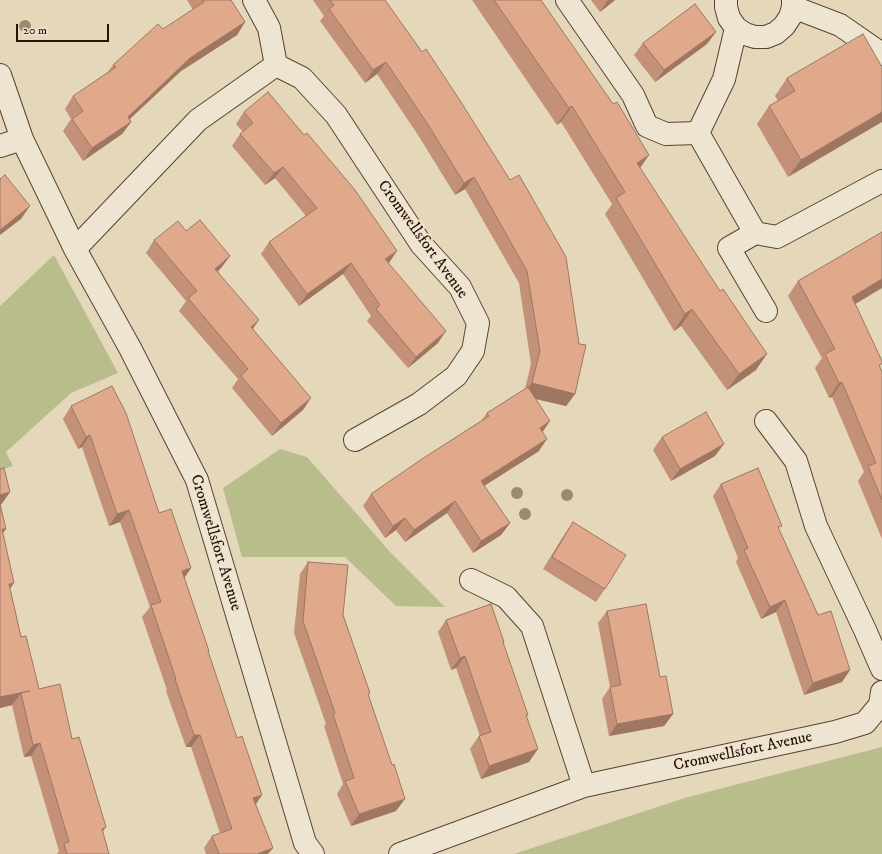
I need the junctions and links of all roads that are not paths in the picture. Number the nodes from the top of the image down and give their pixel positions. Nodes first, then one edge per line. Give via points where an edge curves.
1 (254, 0) edge
2 (567, 0) edge
3 (726, 0) edge
4 (793, 3) edge
5 (736, 28) junction
6 (882, 54) edge
7 (276, 65) junction
8 (0, 76) edge
9 (698, 133) junction
10 (22, 139) junction
11 (0, 146) edge
12 (882, 181) edge
13 (755, 233) junction
14 (75, 249) junction
15 (766, 311) dead end
16 (766, 421) dead end
17 (355, 440) dead end
18 (471, 580) dead end
19 (882, 669) edge
20 (882, 692) edge
21 (584, 786) junction
22 (313, 854) edge
23 (400, 854) edge

1 - 7 street via 269,28
2 - 9 street via 633,95 647,126 666,134
3 - 5 street via 729,18
4 - 5 street via 790,17 776,33 766,37 755,37
4 - 6 street via 840,25
5 - 9 street via 724,79
7 - 14 street via 198,120
7 - 17 street, Cromwellsfort Avenue via 302,78 336,115 422,244 460,287 478,323 473,351 456,376 419,404
8 - 10 street, Cromwellsfort Avenue
9 - 13 street
10 - 11 street
10 - 14 street, Cromwellsfort Avenue
12 - 13 street via 777,237
13 - 15 street via 729,248
14 - 22 street, Cromwellsfort Avenue via 130,348 197,480 305,843
16 - 19 street via 796,461 816,526
18 - 21 street via 506,597 532,626
20 - 21 street, Cromwellsfort Avenue via 880,705 865,723 835,732
21 - 23 street, Cromwellsfort Avenue

